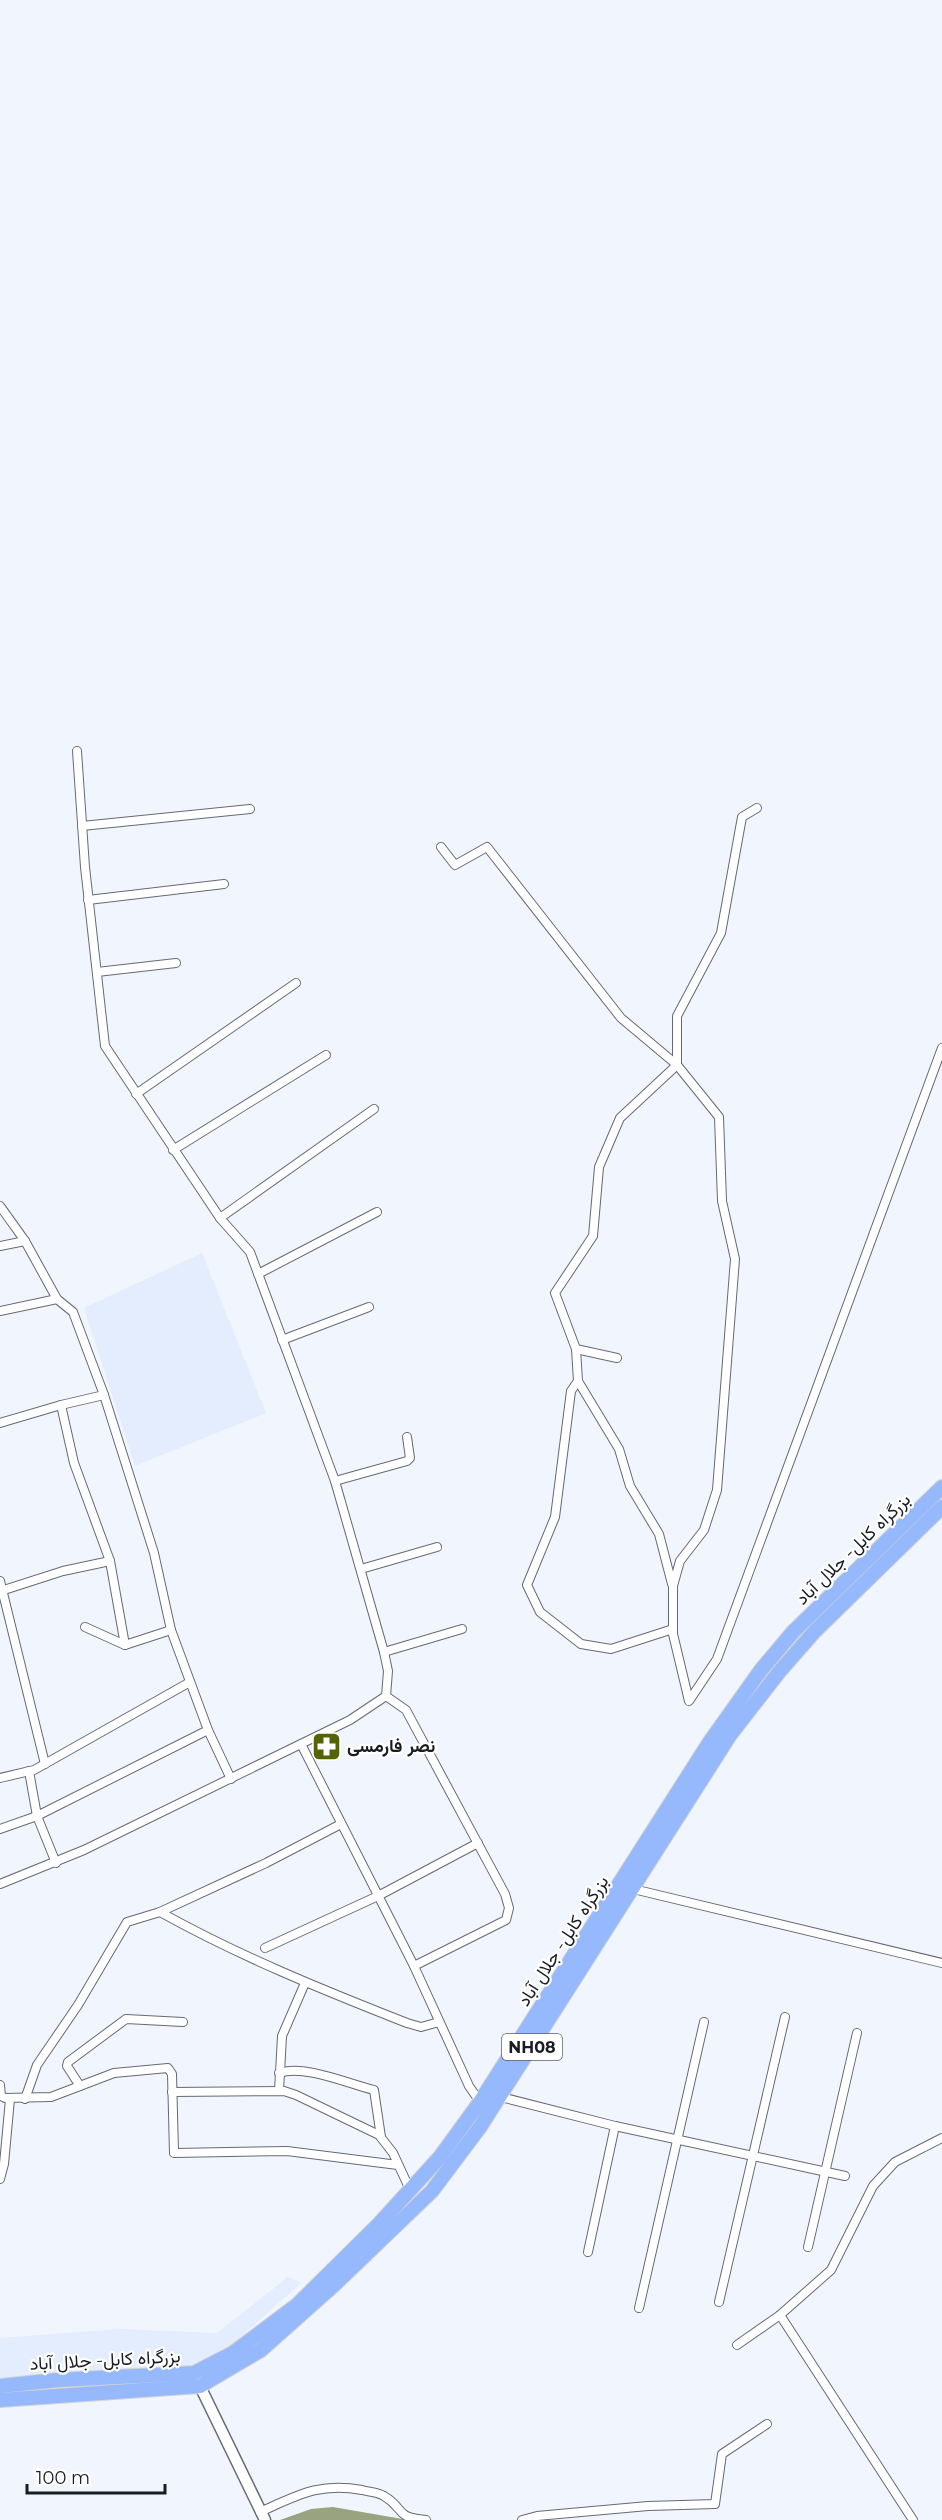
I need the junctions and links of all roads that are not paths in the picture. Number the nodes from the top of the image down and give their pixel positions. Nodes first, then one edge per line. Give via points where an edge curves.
1 (76, 751) dead end
2 (757, 808) dead end
3 (249, 809) dead end
4 (82, 826) junction
5 (441, 847) dead end
6 (224, 884) dead end
7 (88, 900) junction
8 (176, 963) dead end
9 (97, 972) junction
10 (296, 983) dead end
11 (942, 1048) edge
12 (326, 1055) dead end
13 (677, 1065) junction
14 (136, 1094) junction
15 (374, 1109) dead end
16 (173, 1150) junction
17 (0, 1206) edge
18 (377, 1212) dead end
19 (220, 1218) junction
20 (25, 1240) junction
21 (0, 1246) edge
22 (258, 1274) junction
23 (57, 1299) junction
24 (369, 1307) dead end
25 (0, 1311) edge
26 (282, 1340) junction
27 (576, 1349) junction
28 (616, 1358) dead end
29 (578, 1381) junction
30 (104, 1395) junction
31 (61, 1405) junction
32 (0, 1423) edge
33 (407, 1437) dead end
34 (335, 1481) junction
35 (942, 1487) edge
36 (942, 1507) edge
37 (437, 1547) dead end
38 (110, 1561) junction
39 (361, 1569) junction
40 (0, 1581) edge
41 (673, 1586) junction
42 (1, 1591) edge
43 (85, 1627) dead end
44 (462, 1629) dead end
45 (673, 1629) junction
46 (171, 1630) junction
47 (125, 1645) junction
48 (384, 1652) junction
49 (190, 1682) junction
50 (386, 1696) junction
51 (208, 1730) junction
52 (301, 1744) junction
53 (45, 1764) junction
54 (29, 1772) junction
55 (0, 1778) edge
56 (231, 1779) junction
57 (37, 1816) junction
58 (341, 1824) junction
59 (0, 1829) edge
60 (478, 1843) junction
61 (56, 1863) junction
62 (0, 1884) edge
63 (626, 1887) junction
64 (378, 1896) junction
65 (160, 1912) junction
66 (265, 1948) dead end
67 (942, 1963) edge
68 (414, 1966) junction
69 (305, 1983) junction
70 (784, 2017) dead end
71 (183, 2022) dead end
72 (439, 2022) junction
73 (704, 2022) dead end
74 (857, 2033) dead end
75 (279, 2073) junction
76 (0, 2085) edge
77 (80, 2086) junction
78 (279, 2091) junction
79 (172, 2092) junction
80 (501, 2097) junction
81 (10, 2099) junction
82 (25, 2099) junction
83 (480, 2102) junction
84 (615, 2126) junction
85 (381, 2138) junction
86 (678, 2138) junction
87 (942, 2138) edge
88 (751, 2155) junction
89 (398, 2164) junction
90 (825, 2172) junction
91 (845, 2176) dead end
92 (0, 2179) edge
93 (411, 2192) junction
94 (808, 2247) dead end
95 (588, 2252) dead end
96 (719, 2302) dead end
97 (639, 2308) dead end
98 (780, 2315) junction
99 (737, 2344) dead end
100 (197, 2380) junction
101 (0, 2386) edge
102 (0, 2400) edge
103 (767, 2424) dead end
104 (262, 2516) edge
105 (426, 2520) edge
106 (522, 2520) edge
107 (913, 2520) edge

1 - 4 street
2 - 13 street via 742,817 721,933 677,1016
3 - 4 street
4 - 7 street
5 - 13 street via 455,865 487,847 621,1018
6 - 7 street
7 - 9 street
8 - 9 street
9 - 14 street via 105,1046
10 - 14 street
11 - 45 street via 717,1659 688,1701
12 - 16 street
13 - 27 street via 620,1118 599,1167 593,1236 555,1293
13 - 41 street via 719,1116 722,1201 735,1259 717,1490 704,1530 680,1562
14 - 16 street
15 - 19 street
16 - 19 street
17 - 20 street
18 - 22 street
19 - 22 street via 250,1252
20 - 21 street
20 - 23 street
22 - 26 street
23 - 25 street
23 - 30 street via 73,1312
24 - 26 street
26 - 34 street
27 - 28 street
27 - 29 street
29 - 41 street via 619,1449 630,1486 659,1534
29 - 45 street via 571,1391 555,1516 527,1585 540,1612 581,1644 611,1649
30 - 31 street
30 - 46 street via 154,1553
31 - 32 street
31 - 38 street via 74,1463
33 - 34 street via 407,1461
34 - 39 street
35 - 63 highway, بزرگراه کابل- جلال آباد / NH08 via 771,1658 709,1743
36 - 63 highway, بزرگراه کابل- جلال آباد / NH08 via 815,1631 779,1672
37 - 39 street
38 - 42 street
38 - 47 street
39 - 48 street
40 - 42 street
41 - 45 street
42 - 53 street
43 - 47 street
44 - 48 street
46 - 47 street
46 - 49 street
48 - 50 street via 388,1671
49 - 51 street
49 - 53 street
50 - 52 street via 350,1720
50 - 60 street via 406,1710
51 - 56 street
51 - 57 street
52 - 56 street
52 - 58 street
53 - 54 street
54 - 55 street
54 - 57 street
56 - 61 street
57 - 59 street
57 - 61 street
58 - 64 street
58 - 65 street
60 - 64 street
60 - 68 street via 505,1894 508,1917
61 - 62 street
63 - 67 street
63 - 80 highway, بزرگراه کابل- جلال آباد / NH08
63 - 83 highway, بزرگراه کابل- جلال آباد / NH08
64 - 66 street
64 - 68 street
65 - 69 street
65 - 82 street via 127,1922 78,2005 55,2035
68 - 72 street
69 - 72 street via 407,2023 421,2026
69 - 75 street via 282,2036
70 - 88 street
71 - 77 street via 121,2021 68,2062
72 - 83 street
73 - 86 street
74 - 90 street
75 - 78 street
75 - 85 street via 288,2070 320,2074 374,2090
76 - 81 street via 1,2096
77 - 79 street via 114,2073 168,2068
77 - 82 street via 51,2097
78 - 79 street
78 - 85 street via 296,2095
79 - 89 street via 174,2153 287,2151
80 - 84 street
80 - 100 highway, بزرگراه کابل- جلال آباد / NH08 via 432,2191 284,2333 223,2375
81 - 82 street
81 - 92 street
83 - 93 highway, بزرگراه کابل- جلال آباد / NH08
84 - 86 street
84 - 95 street
85 - 89 street
86 - 88 street
86 - 97 street
87 - 98 street via 895,2162 873,2186 831,2270
88 - 90 street
88 - 96 street
89 - 93 street
90 - 91 street
90 - 94 street
93 - 100 highway, بزرگراه کابل- جلال آباد / NH08 via 297,2305
98 - 99 street
98 - 107 street
100 - 101 highway, بزرگراه کابل- جلال آباد / NH08 via 58,2380
100 - 102 highway, بزرگراه کابل- جلال آباد / NH08
100 - 104 street
103 - 106 street via 722,2454 715,2504 648,2506
104 - 105 street via 300,2494 338,2486 382,2494 404,2516

